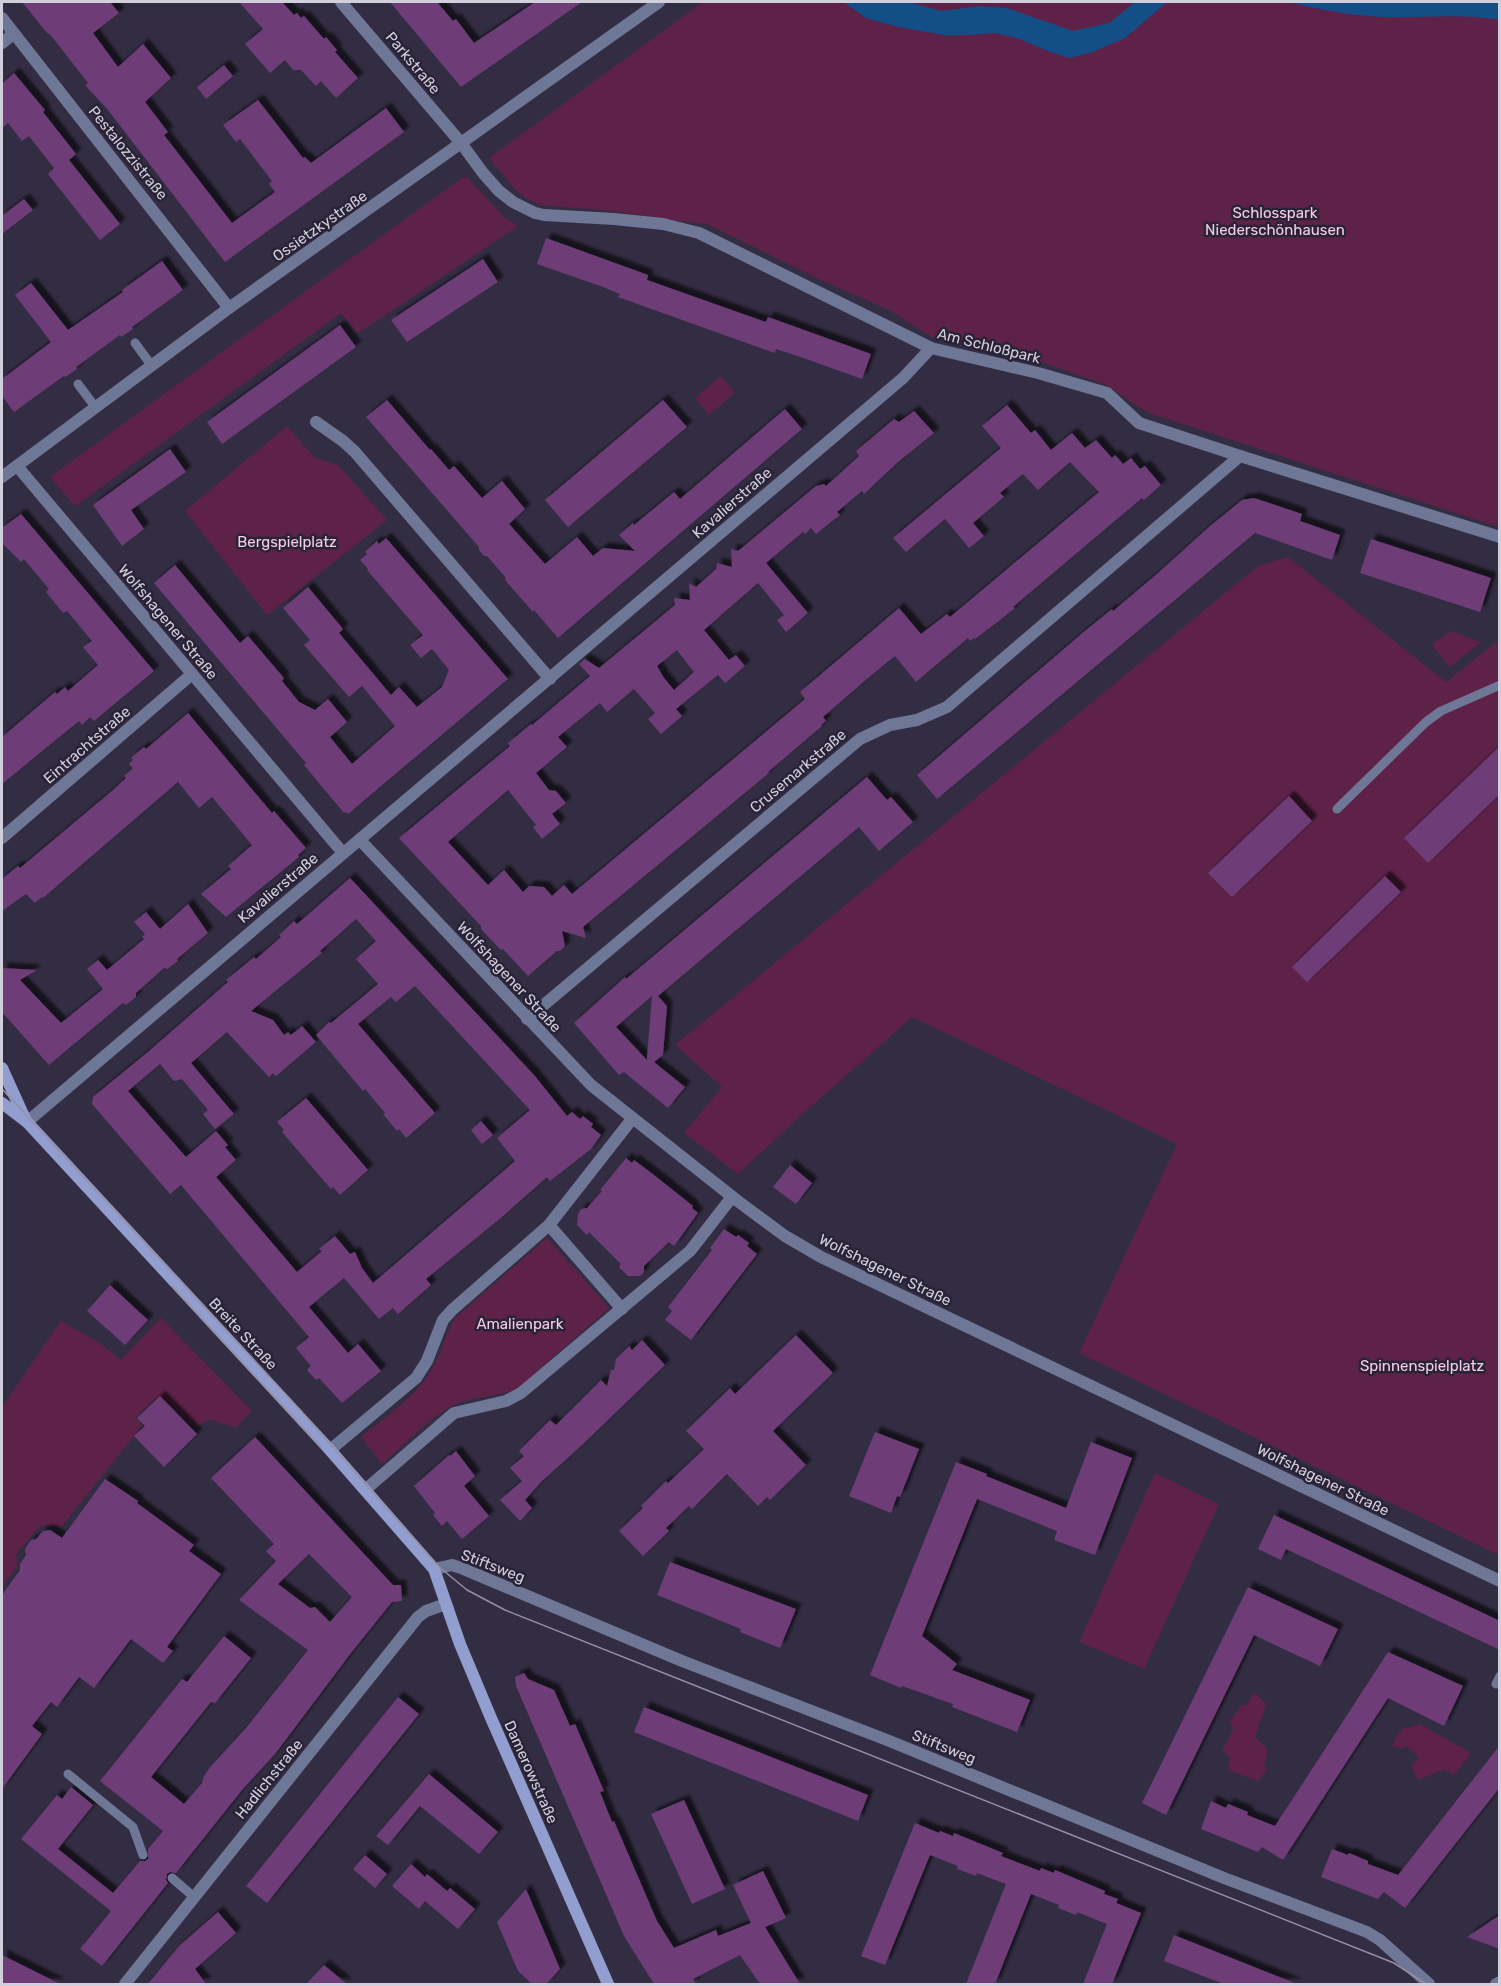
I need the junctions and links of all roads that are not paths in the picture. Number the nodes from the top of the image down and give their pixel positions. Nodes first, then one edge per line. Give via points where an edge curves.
1 (341, 2) edge
2 (654, 3) edge
3 (2, 18) edge
4 (13, 34) junction
5 (2, 43) edge
6 (461, 143) junction
7 (230, 308) junction
8 (135, 343) dead end
9 (931, 348) junction
10 (152, 366) junction
11 (78, 384) dead end
12 (96, 408) junction
13 (316, 422) dead end
14 (1240, 456) junction
15 (7, 469) edge
16 (1500, 537) edge
17 (192, 674) junction
18 (550, 679) junction
19 (1500, 685) edge
20 (1337, 809) dead end
21 (2, 838) edge
22 (360, 840) junction
23 (343, 853) junction
24 (527, 1018) junction
25 (2, 1068) edge
26 (2, 1103) edge
27 (632, 1119) junction
28 (27, 1122) junction
29 (732, 1197) junction
30 (549, 1225) junction
31 (622, 1309) junction
32 (330, 1450) junction
33 (365, 1490) junction
34 (434, 1569) junction
35 (1500, 1581) edge
36 (446, 1604) junction
37 (68, 1774) dead end
38 (143, 1856) dead end
39 (172, 1878) dead end
40 (194, 1897) junction
41 (124, 1984) edge
42 (608, 1984) edge
43 (1429, 1984) edge

1 - 6 street, Parkstraße
2 - 6 street, Ossietzkystraße
3 - 4 street, Pestalozzistraße
4 - 5 street
4 - 7 street, Pestalozzistraße
6 - 7 street, Ossietzkystraße
6 - 9 street, Am Schloßpark via 499,191 530,211 663,224 699,233
7 - 10 street, Ossietzkystraße
8 - 10 lane
9 - 14 street, Am Schloßpark via 1107,393 1139,423
9 - 18 street, Kavalierstraße via 903,378
10 - 12 street, Ossietzkystraße
11 - 12 lane
12 - 15 street, Ossietzkystraße
13 - 18 street via 355,452
14 - 16 street, Am Schloßpark
14 - 24 street, Crusemarkstraße via 947,707 860,739
15 - 17 street, Wolfshagener Straße
17 - 21 street, Eintrachtstraße
17 - 23 street, Wolfshagener Straße
18 - 22 street, Kavalierstraße
19 - 20 lane via 1441,711 1426,722
22 - 23 street, Kavalierstraße
22 - 24 street, Wolfshagener Straße
23 - 28 street, Kavalierstraße
24 - 27 street, Wolfshagener Straße via 591,1085
25 - 28 main road, Breite Straße
26 - 28 main road, Breite Straße
27 - 29 street, Wolfshagener Straße
27 - 30 street
28 - 32 main road, Breite Straße
29 - 31 street via 690,1251
29 - 35 street, Wolfshagener Straße via 820,1257
30 - 31 street
30 - 32 street via 443,1320 416,1378
31 - 33 street via 515,1397 446,1418
32 - 33 main road, Breite Straße
33 - 34 main road, Breite Straße
34 - 36 main road, Damerowstraße
34 - 43 street, Stiftsweg via 452,1565 461,1568 688,1663 1367,1932
36 - 40 street, Hadlichstraße via 418,1617
36 - 42 main road, Damerowstraße
37 - 38 lane via 133,1827
39 - 40 lane
40 - 41 street, Hadlichstraße

